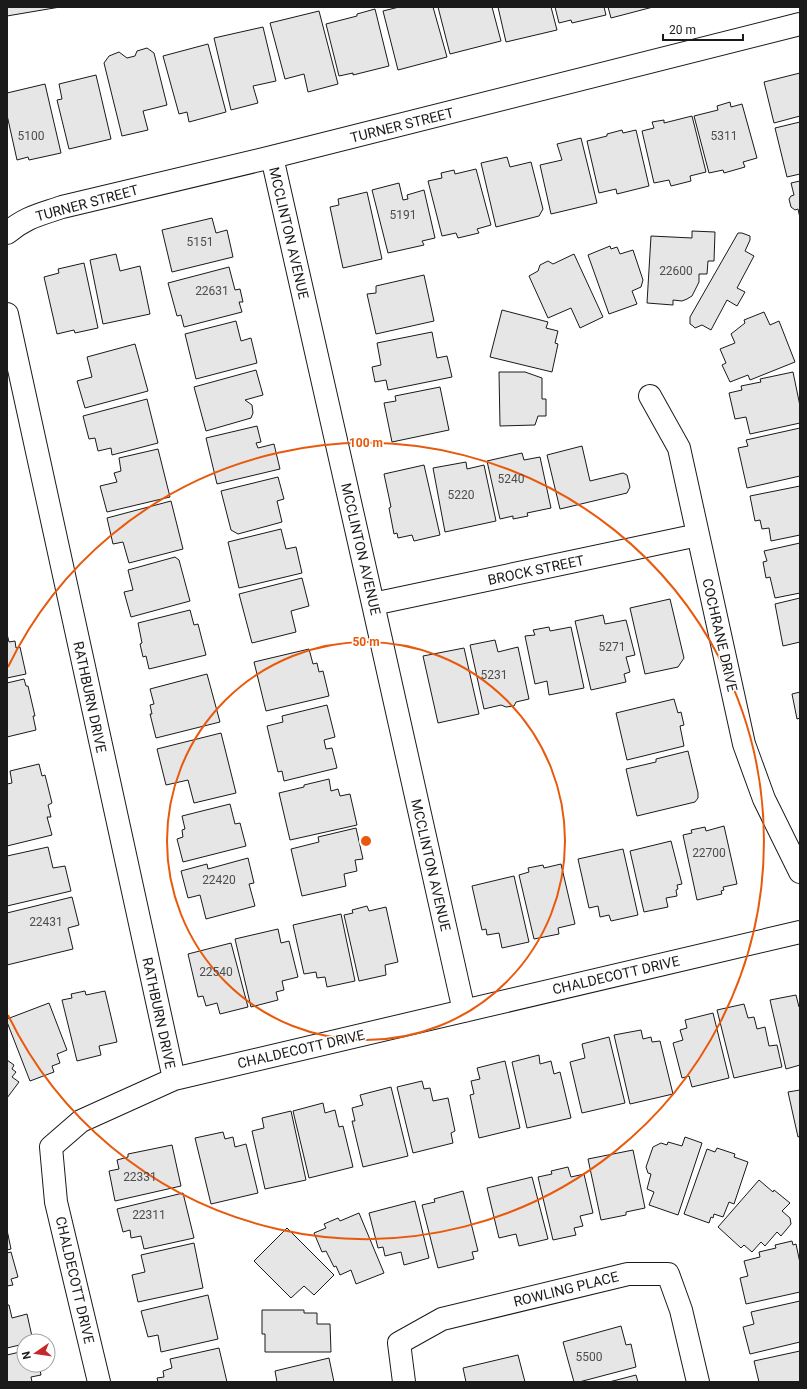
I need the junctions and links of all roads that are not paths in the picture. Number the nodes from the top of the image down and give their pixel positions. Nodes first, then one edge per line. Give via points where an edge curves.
1 (800, 24) edge
2 (272, 157) junction
3 (7, 233) edge
4 (7, 314) edge
5 (650, 396) dead end
6 (698, 535) junction
7 (373, 604) junction
8 (800, 872) edge
9 (800, 932) edge
10 (464, 1011) junction
11 (174, 1079) junction
12 (99, 1382) edge
13 (404, 1382) edge
14 (698, 1382) edge

1 - 2 street, TURNER STREET
2 - 3 street, TURNER STREET via 62,207 28,218
2 - 7 street, MCCLINTON AVENUE
4 - 11 street, RATHBURN DRIVE
5 - 6 street, COCHRANE DRIVE via 679,448
6 - 7 street, BROCK STREET
6 - 8 street, COCHRANE DRIVE via 744,744 764,799
7 - 10 street, MCCLINTON AVENUE
9 - 10 street, CHALDECOTT DRIVE
10 - 11 street, CHALDECOTT DRIVE
11 - 12 street, CHALDECOTT DRIVE via 81,1121 51,1146 56,1202
13 - 14 street, ROWLING PLACE via 399,1343 442,1319 628,1274 668,1274 681,1310

